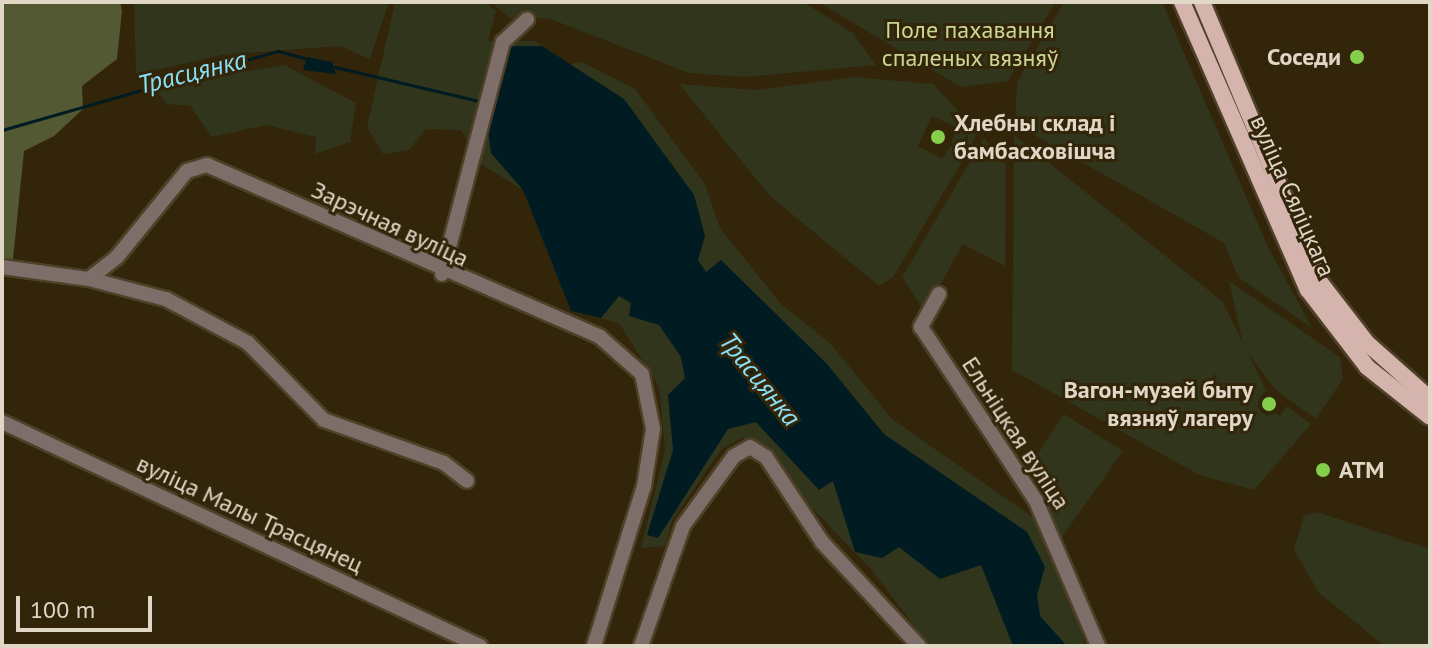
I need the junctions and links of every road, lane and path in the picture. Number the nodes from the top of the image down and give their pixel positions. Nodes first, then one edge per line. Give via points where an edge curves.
1 (1182, 2) edge
2 (1202, 2) edge
3 (527, 20) dead end
4 (2, 267) edge
5 (442, 274) junction
6 (89, 279) junction
7 (939, 294) dead end
8 (1430, 399) edge
9 (1430, 417) edge
10 (2, 422) edge
11 (467, 481) dead end
12 (480, 646) edge
13 (594, 646) edge
14 (641, 646) edge
15 (919, 646) edge
16 (1098, 646) edge

1 - 9 main road, вуліца Сяліцкага via 1308,290 1367,367
2 - 8 main road, вуліца Сяліцкага via 1319,281 1367,343
3 - 5 street via 503,42
4 - 6 street
5 - 6 street, Зарэчная вуліца via 196,164
5 - 13 street, Зарэчная вуліца via 600,337 635,366 651,397 653,429 633,524
6 - 11 street via 166,299 248,343 324,420 444,463
7 - 16 street, Ельніцкая вуліца via 921,327 1036,501
10 - 12 street, вуліца Малы Трасцянец
14 - 15 street via 683,526 734,456 757,449 822,542

